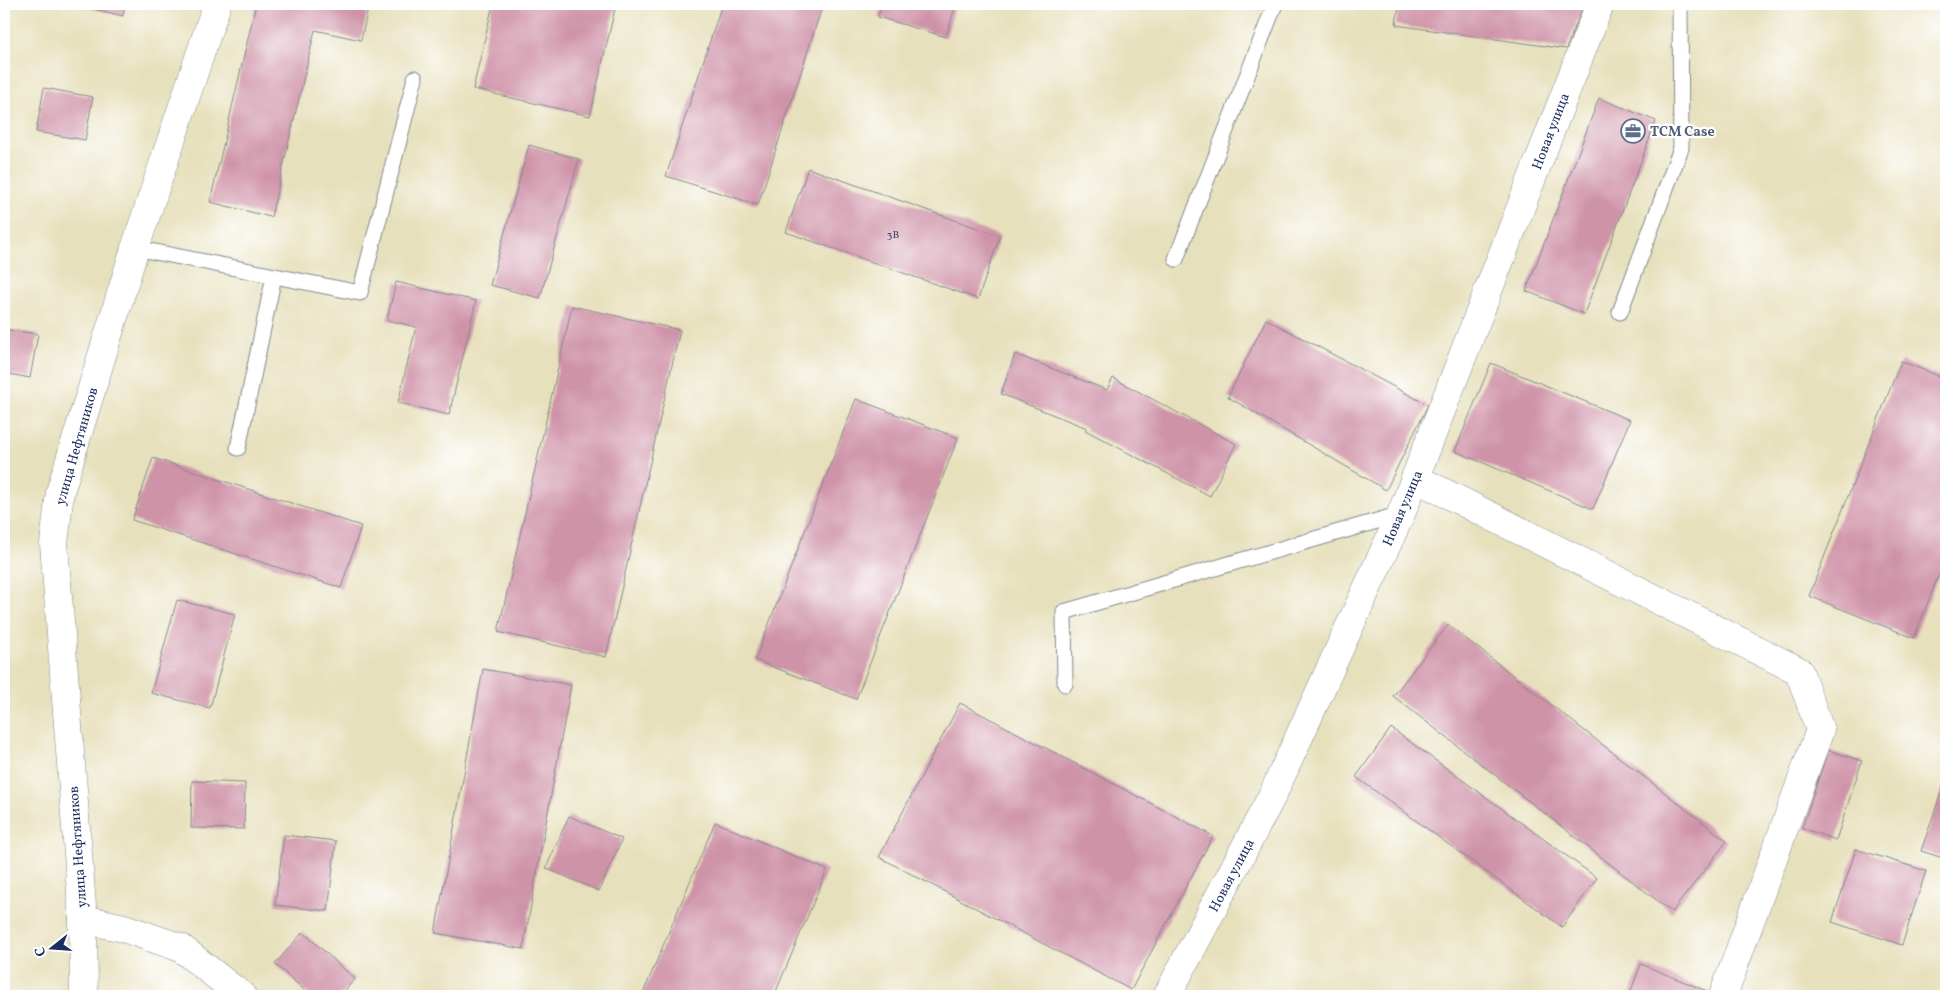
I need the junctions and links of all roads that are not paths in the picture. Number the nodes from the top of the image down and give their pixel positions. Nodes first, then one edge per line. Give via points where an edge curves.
1 (217, 4) edge
2 (1275, 4) edge
3 (1600, 4) edge
4 (1680, 4) edge
5 (414, 78) dead end
6 (135, 248) junction
7 (1176, 259) dead end
8 (274, 276) junction
9 (1620, 312) dead end
10 (238, 448) dead end
11 (1414, 478) junction
12 (1401, 514) junction
13 (1064, 684) dead end
14 (83, 919) junction
15 (84, 996) edge
16 (242, 996) edge
17 (1167, 996) edge
18 (1723, 996) edge

1 - 6 street, улица Нефтяников
2 - 7 lane
3 - 11 street, Новая улица
4 - 9 lane via 1681,148
5 - 8 lane via 360,293
6 - 8 lane
6 - 14 street, улица Нефтяников via 60,492 54,544
8 - 10 lane
11 - 12 street, Новая улица
11 - 18 street via 1799,671 1820,730
12 - 13 lane via 1064,612
12 - 17 street, Новая улица via 1272,796
14 - 15 street, улица Нефтяников
14 - 16 street via 124,928 181,948

